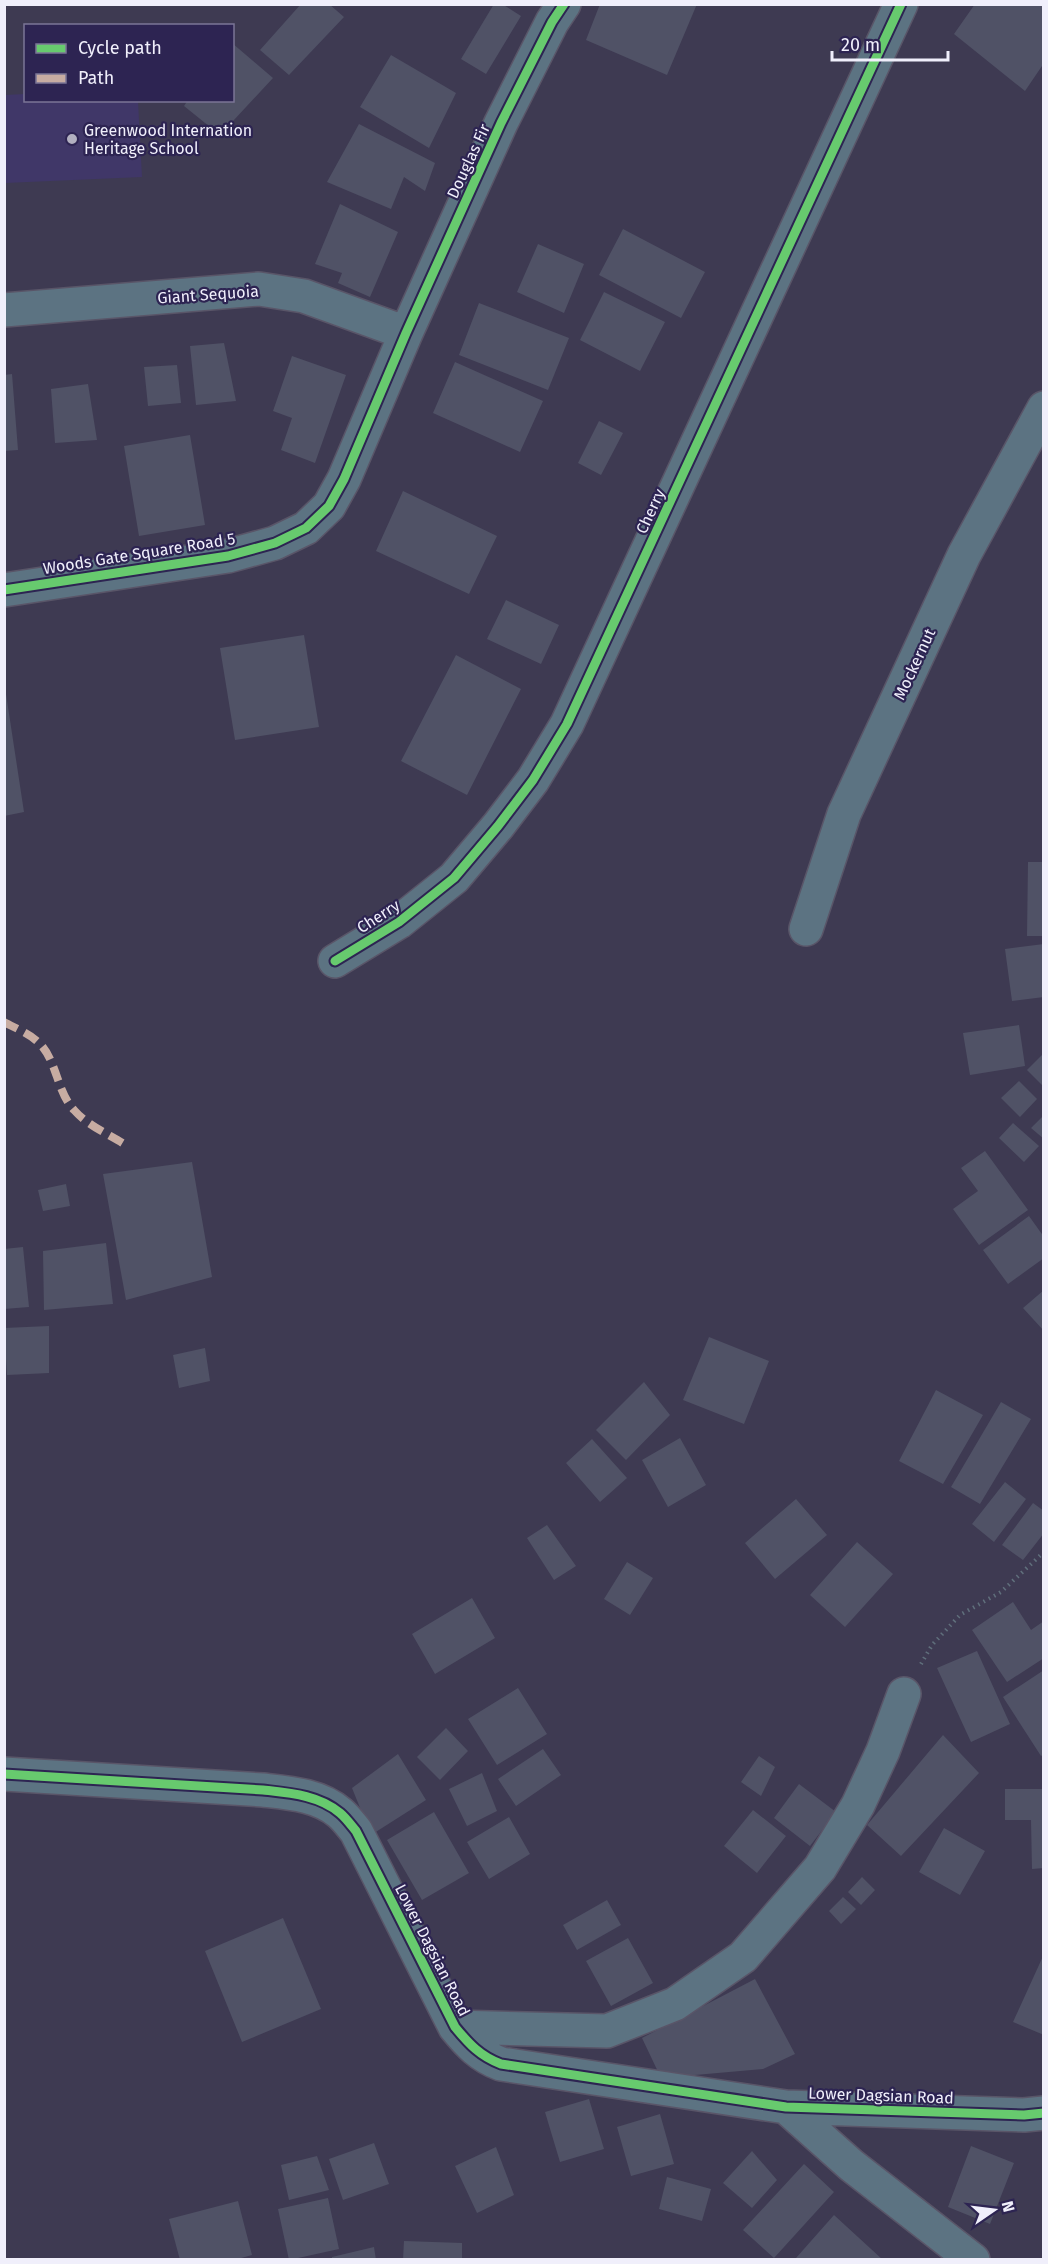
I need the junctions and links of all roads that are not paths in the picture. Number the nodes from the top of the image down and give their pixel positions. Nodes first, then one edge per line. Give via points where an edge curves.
1 (564, 4) edge
2 (901, 4) edge
3 (4, 310) edge
4 (406, 333) junction
5 (1044, 408) edge
6 (4, 590) edge
7 (806, 929) dead end
8 (335, 961) dead end
9 (904, 1694) road end
10 (4, 1774) edge
11 (454, 2027) junction
12 (786, 2107) junction
13 (1044, 2113) edge
14 (973, 2259) edge

1 - 4 street, Douglas Fir via 501,123
2 - 8 street, Cherry via 567,724 533,780 454,878 399,922
3 - 4 street, Giant Sequoia via 259,289 304,296
4 - 6 street, Woods Gate Square Road 5 via 344,479 329,506 306,528 275,543 228,556
5 - 7 street, Mockernut via 964,555 844,814
9 - 11 street via 858,1805 820,1868 743,1957 675,2004 607,2031
10 - 11 street, Lower Dagsian Road via 263,1790 318,1800 341,1813 356,1831
11 - 12 street, Lower Dagsian Road via 473,2049 501,2064
12 - 13 street, Lower Dagsian Road
12 - 14 street via 851,2165

